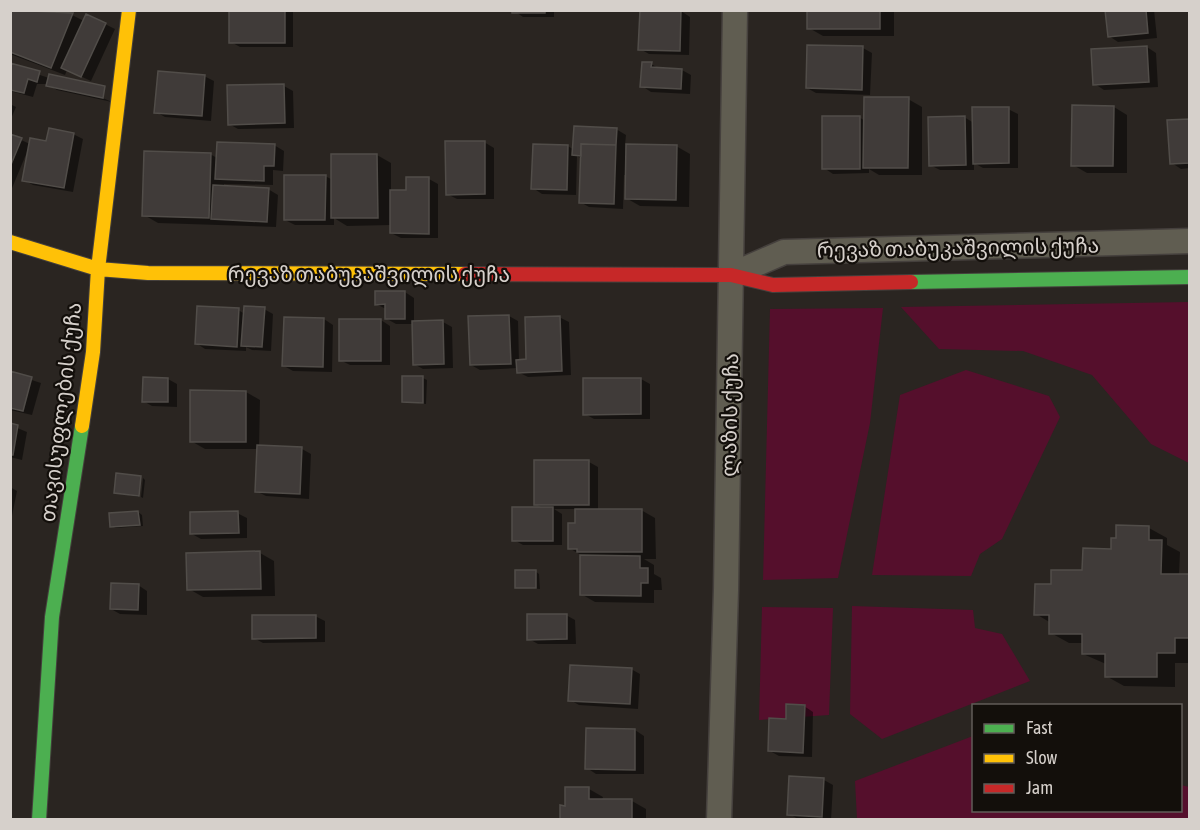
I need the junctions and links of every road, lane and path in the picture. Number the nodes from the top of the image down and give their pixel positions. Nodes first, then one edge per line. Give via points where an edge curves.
1 (129, 10) edge
2 (735, 10) edge
3 (1190, 241) edge
4 (10, 242) edge
5 (98, 269) junction
6 (731, 275) junction
7 (1190, 277) edge
8 (39, 819) edge
9 (719, 819) edge

1 - 5 street, თავისუფლების ქუჩა
2 - 6 street, ლაზის ქუჩა
3 - 6 street, რევაზ თაბუკაშვილის ქუჩა via 784,252
4 - 5 street, რევაზ თაბუკაშვილის ქუჩა
5 - 6 street, რევაზ თაბუკაშვილის ქუჩა via 160,273
5 - 8 street, თავისუფლების ქუჩა via 93,352 52,617
6 - 7 street, რევაზ თაბუკაშვილის ქუჩა via 773,285
6 - 9 street, ლაზის ქუჩა

